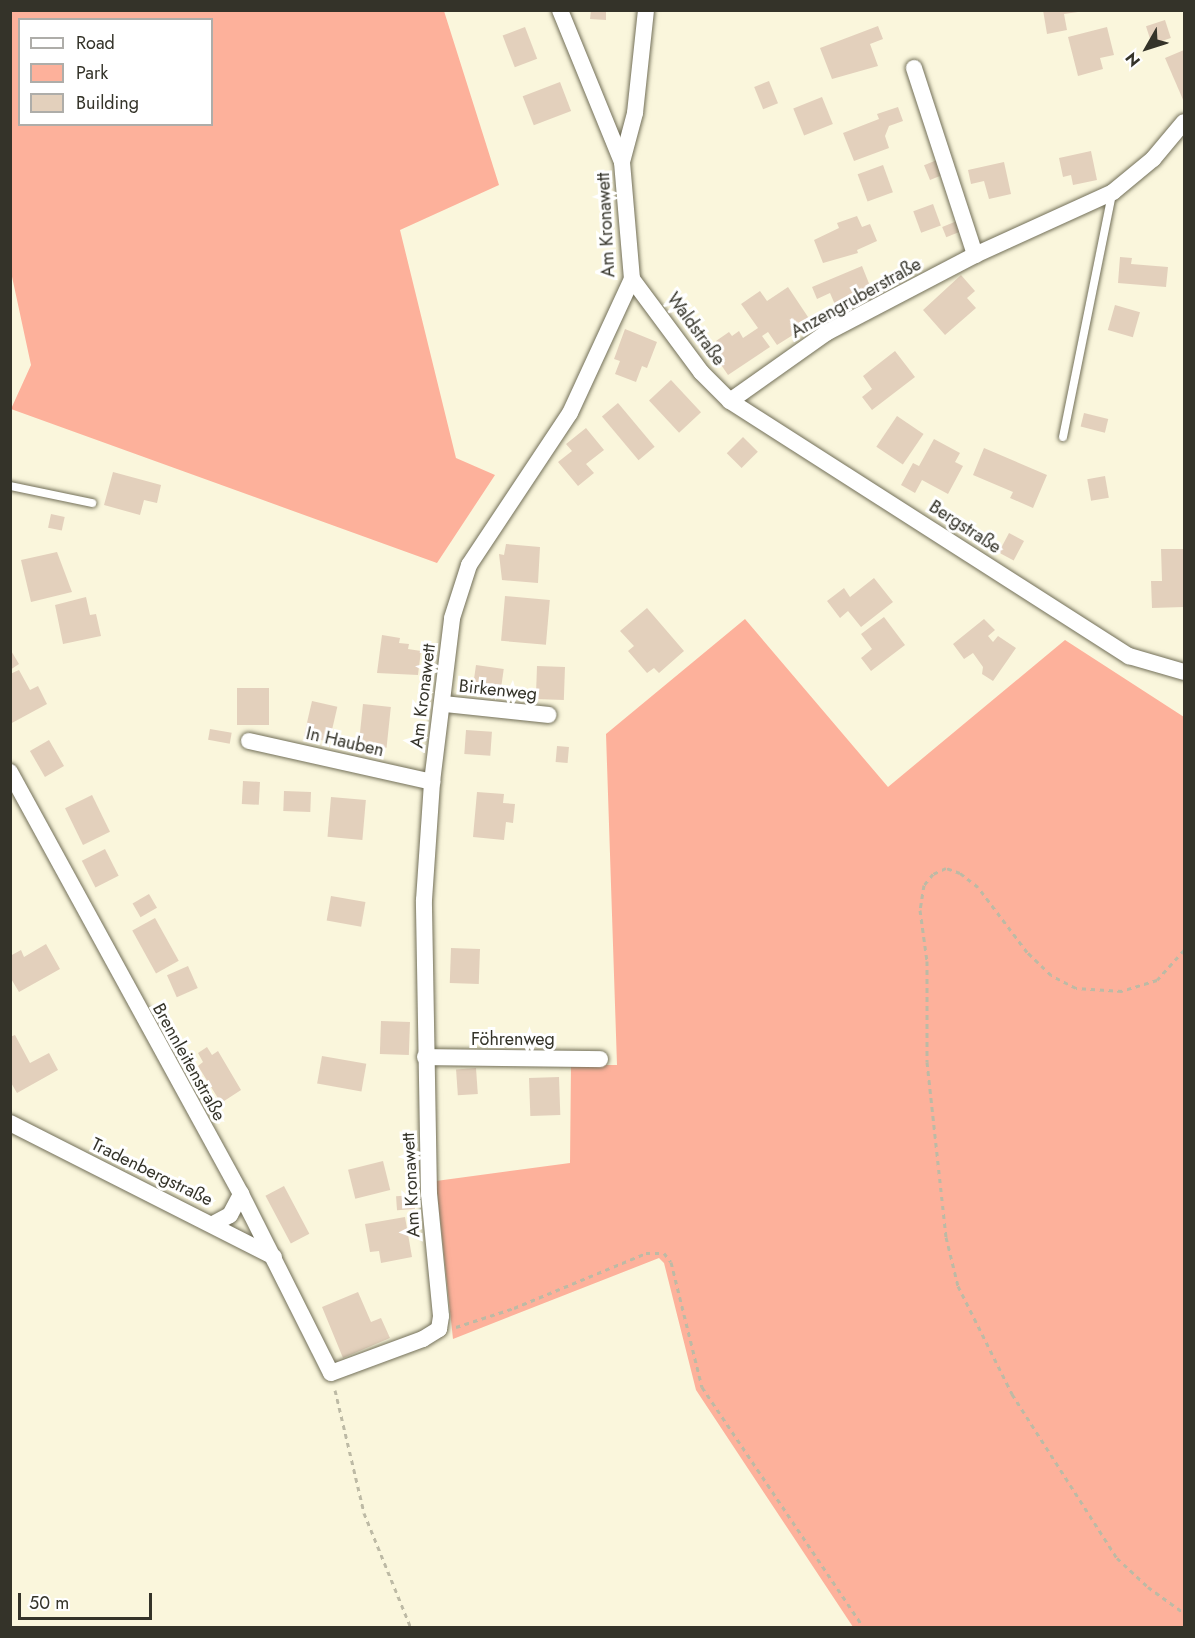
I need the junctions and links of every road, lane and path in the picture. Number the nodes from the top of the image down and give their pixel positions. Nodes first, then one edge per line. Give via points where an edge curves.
1 (560, 10) edge
2 (646, 10) edge
3 (915, 69) dead end
4 (1185, 122) edge
5 (622, 162) junction
6 (1113, 192) junction
7 (975, 255) junction
8 (632, 279) junction
9 (729, 401) junction
10 (1063, 437) dead end
11 (10, 486) edge
12 (92, 503) dead end
13 (1185, 672) edge
14 (444, 704) junction
15 (548, 715) dead end
16 (249, 741) dead end
17 (10, 772) edge
18 (432, 782) junction
19 (1185, 950) edge
20 (425, 1058) junction
21 (600, 1059) dead end
22 (10, 1123) edge
23 (241, 1194) junction
24 (213, 1224) junction
25 (274, 1258) junction
26 (439, 1329) junction
27 (331, 1373) junction
28 (1185, 1613) edge
29 (411, 1628) edge
30 (864, 1628) edge

1 - 5 street, Am Kronawett
2 - 5 street via 635,113
3 - 7 street
4 - 6 street, Anzengruberstraße via 1153,159
5 - 8 street, Am Kronawett
6 - 7 street, Anzengruberstraße
6 - 10 lane
7 - 9 street, Anzengruberstraße via 826,333
8 - 9 street, Waldstraße via 701,372
8 - 14 street, Am Kronawett via 570,412 469,565 452,618
9 - 13 street, Bergstraße via 1129,656
11 - 12 lane
14 - 15 street, Birkenweg
14 - 18 street, Am Kronawett
16 - 18 street, In Hauben
17 - 23 street, Brennleitenstraße
18 - 20 street, Am Kronawett via 424,900
19 - 28 path via 1157,980 1122,991 1076,988 1051,975 1027,952 978,887 960,873 946,868 933,874 924,885 920,910 927,961 927,1062 946,1237 958,1286 1012,1394 1117,1558 1148,1587
20 - 21 street, Föhrenweg
20 - 26 street, Am Kronawett via 429,1194
22 - 24 street, Tradenbergstraße
23 - 24 street via 234,1211
23 - 25 street, Brennleitenstraße
24 - 25 street, Tradenbergstraße
25 - 27 street, Brennleitenstraße
26 - 27 street via 423,1339
26 - 30 path via 514,1308 646,1253 664,1253 671,1262 702,1387
27 - 29 path via 364,1512

